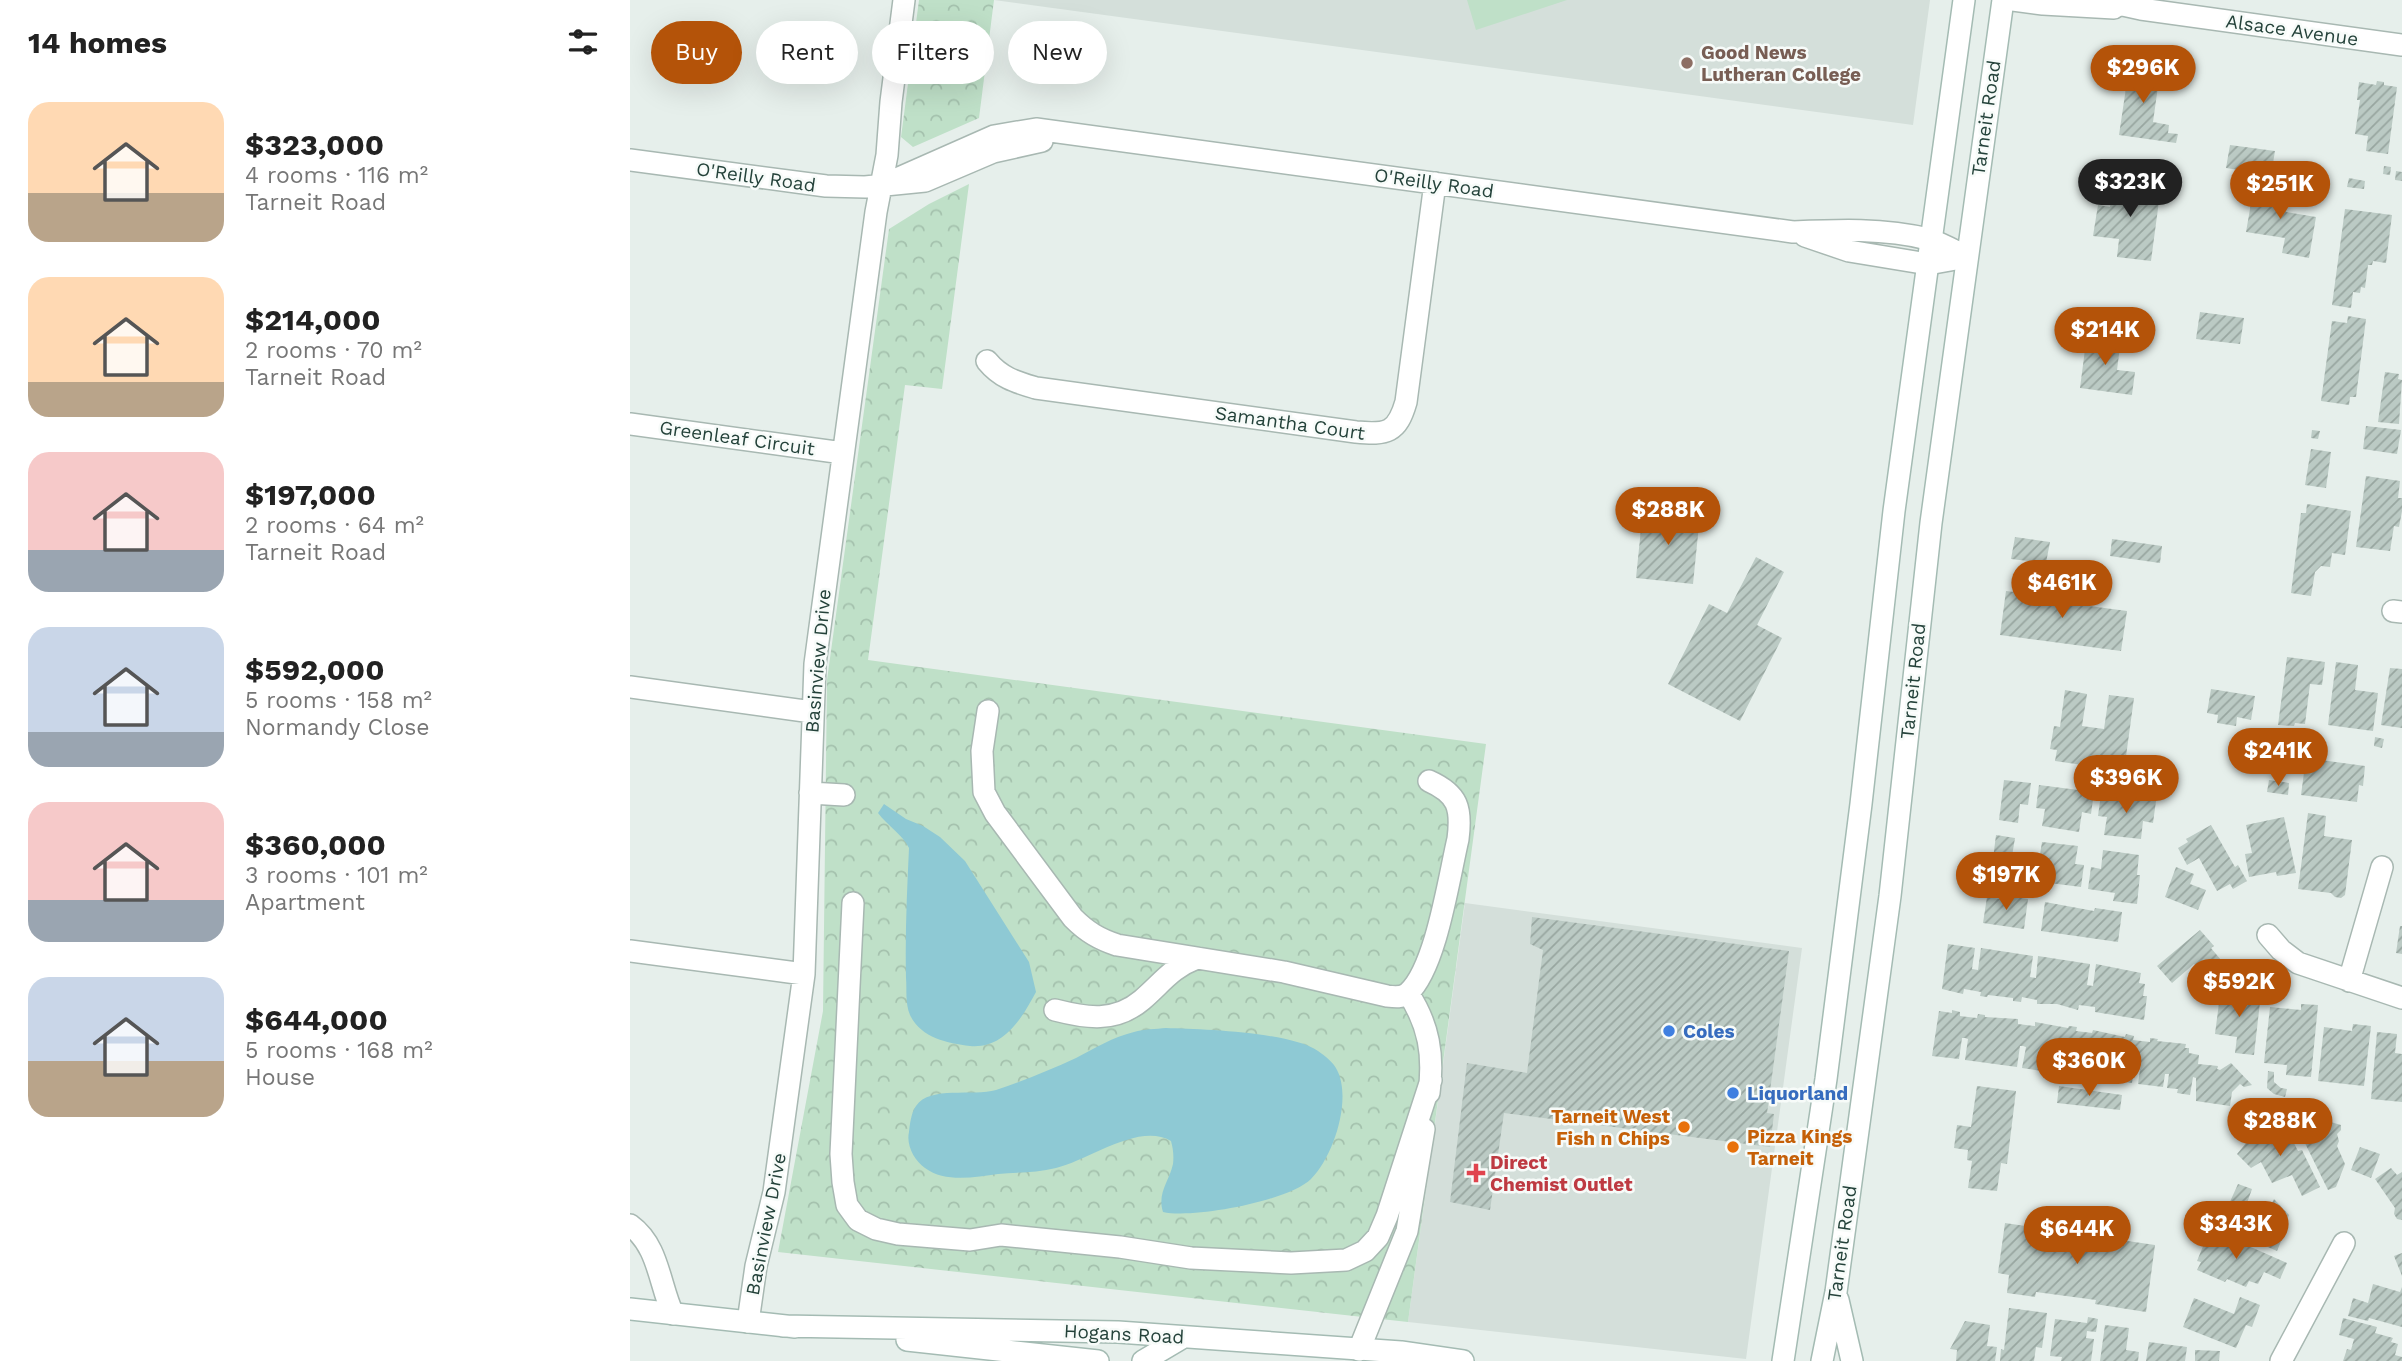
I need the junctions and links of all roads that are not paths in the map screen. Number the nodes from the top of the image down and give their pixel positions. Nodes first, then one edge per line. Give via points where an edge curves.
1 (904, 0) edge
2 (1964, 0) edge
3 (2003, 0) edge
4 (2013, 0) edge
5 (2100, 0) edge
6 (2141, 9) junction
7 (2402, 45) edge
8 (630, 160) edge
9 (1435, 183) junction
10 (883, 185) junction
11 (1793, 232) junction
12 (1931, 240) junction
13 (1967, 257) junction
14 (1928, 264) junction
15 (987, 361) dead end
16 (630, 424) edge
17 (843, 453) junction
18 (630, 687) edge
19 (988, 710) dead end
20 (812, 712) junction
21 (1429, 781) dead end
22 (810, 793) junction
23 (844, 795) dead end
24 (2382, 867) dead end
25 (853, 903) dead end
26 (2268, 934) dead end
27 (630, 951) edge
28 (1197, 958) junction
29 (804, 974) junction
30 (2349, 981) junction
31 (1409, 993) junction
32 (2402, 998) edge
33 (1055, 1010) dead end
34 (1431, 1080) junction
35 (630, 1225) edge
36 (2344, 1242) dead end
37 (1836, 1292) junction
38 (630, 1309) edge
39 (673, 1314) junction
40 (748, 1322) junction
41 (783, 1326) junction
42 (1182, 1338) junction
43 (1359, 1350) junction
44 (1429, 1358) edge
45 (1098, 1361) edge
46 (1143, 1361) edge
47 (1463, 1361) edge
48 (1783, 1361) edge
49 (1822, 1361) edge
50 (1852, 1361) edge
51 (2281, 1361) edge

1 - 10 street, Basinview Drive
2 - 12 street, Tarneit Road
3 - 13 street, Tarneit Road
4 - 6 street, Alsace Avenue
5 - 6 street, Alsace Avenue
6 - 7 street, Alsace Avenue
8 - 10 street, O'Reilly Road via 826,186
9 - 10 street, O'Reilly Road via 1036,129 993,136
9 - 11 street, O'Reilly Road
9 - 15 street, Samantha Court via 1406,402 1401,420 1390,430 1356,432 1036,388 1011,381
10 - 17 street, Basinview Drive
11 - 12 street, O'Reilly Road via 1849,229
11 - 14 street, O'Reilly Road via 1849,251
12 - 13 street, O'Reilly Road
12 - 14 street, Tarneit Road
13 - 14 street, O'Reilly Road
13 - 37 street, Tarneit Road via 1923,589 1900,815
14 - 48 street, Tarneit Road via 1828,1065
16 - 17 street, Greenleaf Circuit
17 - 20 street, Basinview Drive
18 - 20 street
19 - 28 street via 982,751 984,792 1073,918 1101,940
20 - 22 street, Basinview Drive
21 - 31 street via 1453,796 1460,822 1434,944
22 - 23 street
22 - 29 street, Basinview Drive
24 - 30 street
25 - 34 street via 842,1182 847,1205 858,1220 876,1229 970,1240 1001,1235 1205,1259 1346,1260 1366,1251 1378,1237
26 - 30 street via 2298,963
27 - 29 street
28 - 31 street via 1387,996
28 - 33 street via 1181,964 1142,1000 1117,1015 1089,1017
29 - 40 street, Basinview Drive via 776,1181
30 - 32 street
31 - 34 street via 1422,1013
34 - 43 street via 1407,1231
35 - 39 street via 652,1251
36 - 51 street
37 - 49 street, Tarneit Road
37 - 50 street
38 - 39 street, Hogans Road
39 - 40 street, Hogans Road
40 - 41 street, Hogans Road
41 - 42 street, Hogans Road via 1118,1332
41 - 45 street, Hogans Road
42 - 43 street, Hogans Road
42 - 46 street
43 - 44 street, Hogans Road
44 - 47 street, Hogans Road

